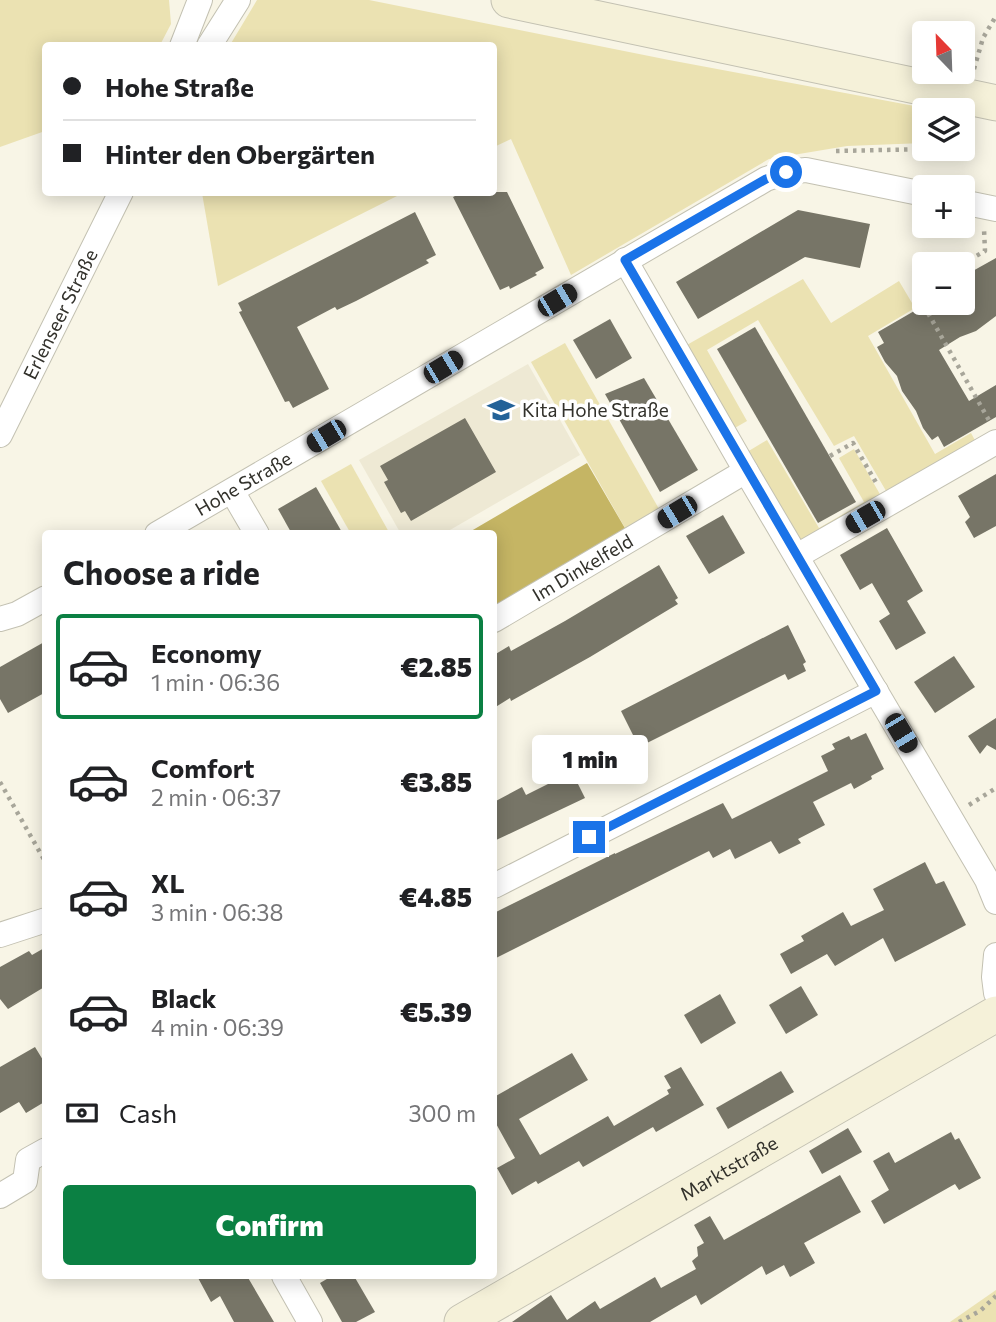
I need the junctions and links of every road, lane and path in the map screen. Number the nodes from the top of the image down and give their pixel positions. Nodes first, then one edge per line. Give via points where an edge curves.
1 (238, 0) edge
2 (509, 0) edge
3 (192, 7) edge
4 (996, 16) edge
5 (183, 42) edge
6 (212, 42) edge
7 (983, 100) edge
8 (847, 149) dead end
9 (912, 149) edge
10 (912, 192) edge
11 (119, 196) edge
12 (982, 206) edge
13 (975, 257) edge
14 (625, 260) junction
15 (929, 315) edge
16 (996, 432) edge
17 (0, 435) edge
18 (996, 442) edge
19 (830, 456) dead end
20 (746, 471) junction
21 (232, 491) junction
22 (888, 504) junction
23 (164, 530) edge
24 (255, 530) edge
25 (797, 556) junction
26 (42, 599) edge
27 (497, 618) edge
28 (0, 619) edge
29 (876, 691) junction
30 (0, 782) edge
31 (996, 788) edge
32 (950, 817) junction
33 (42, 856) edge
34 (497, 884) edge
35 (993, 886) edge
36 (42, 921) edge
37 (0, 935) edge
38 (996, 956) edge
39 (996, 993) edge
40 (996, 1014) edge
41 (42, 1152) edge
42 (0, 1196) edge
43 (286, 1279) edge
44 (996, 1296) edge
45 (310, 1322) edge
46 (462, 1322) edge
47 (959, 1322) edge

1 - 6 street
2 - 7 street
3 - 5 street
4 - 7 path via 973,70
8 - 9 path
10 - 14 street, Hohe Straße via 806,170 786,172
11 - 17 street, Erlenseer Straße
12 - 13 path via 985,251
14 - 20 street
14 - 21 street, Hohe Straße
15 - 16 path
18 - 22 street
19 - 22 path via 853,443
20 - 25 street
20 - 27 street, Im Dinkelfeld
21 - 23 street, Hohe Straße
21 - 24 street
22 - 25 street
25 - 29 street
26 - 28 street
29 - 32 street
29 - 34 street
30 - 33 path
31 - 32 path
32 - 35 street
36 - 37 street
38 - 39 street
40 - 46 street, Marktstraße
41 - 42 street via 28,1160 25,1181
43 - 45 street
44 - 47 path

